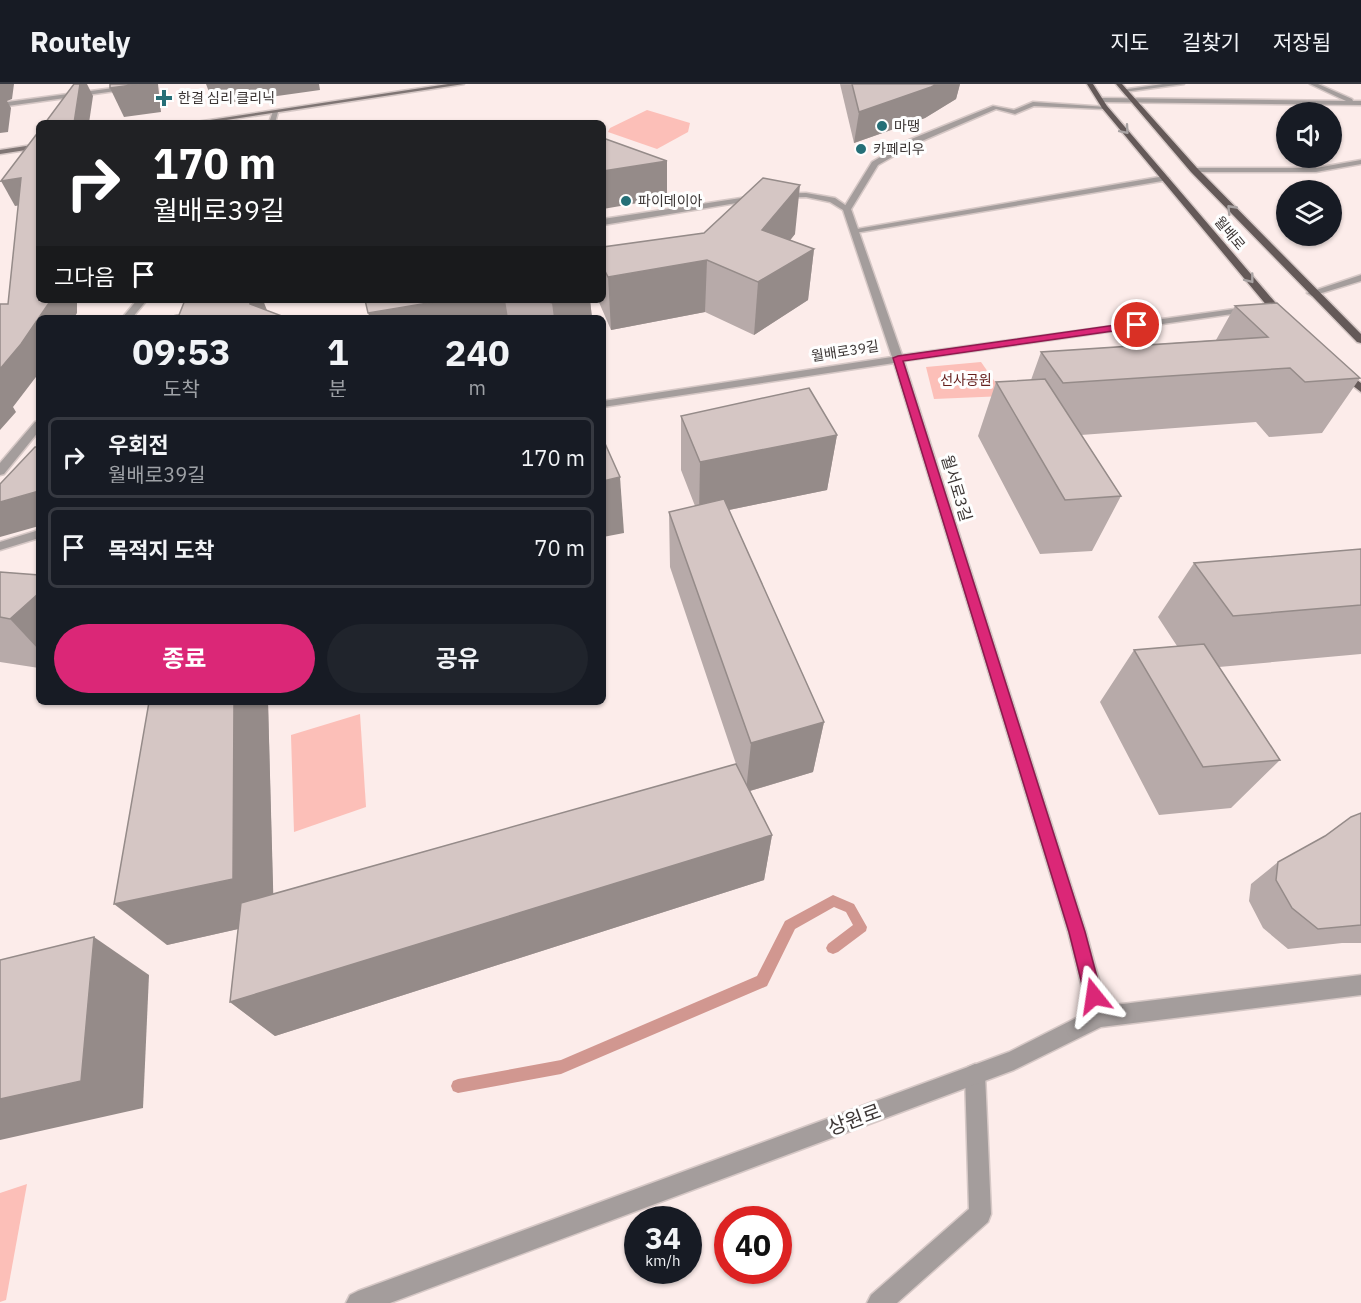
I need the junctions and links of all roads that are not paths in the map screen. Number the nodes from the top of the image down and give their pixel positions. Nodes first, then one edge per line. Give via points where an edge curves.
1 (461, 84) edge
2 (1090, 84) edge
3 (1181, 84) edge
4 (1313, 84) edge
5 (1121, 87) edge
6 (121, 89) edge
7 (1133, 100) junction
8 (1360, 103) edge
9 (1103, 104) junction
10 (0, 105) edge
11 (275, 112) junction
12 (215, 120) edge
13 (273, 120) edge
14 (36, 146) edge
15 (0, 152) edge
16 (1361, 162) edge
17 (1194, 170) junction
18 (1165, 178) junction
19 (847, 209) junction
20 (606, 222) edge
21 (855, 230) junction
22 (1361, 278) edge
23 (1312, 293) junction
24 (140, 303) edge
25 (1271, 305) junction
26 (130, 315) edge
27 (1288, 321) edge
28 (1361, 340) edge
29 (898, 358) junction
30 (1338, 368) edge
31 (1361, 389) edge
32 (606, 404) edge
33 (36, 428) edge
34 (0, 471) edge
35 (36, 535) edge
36 (0, 546) edge
37 (1361, 986) edge
38 (1099, 1017) junction
39 (975, 1074) junction
40 (358, 1303) edge
41 (879, 1303) edge

1 - 11 main road
2 - 9 main road, 월배로
3 - 5 street
4 - 8 street
5 - 7 main road, 월배로
6 - 10 street
7 - 8 street
7 - 9 street
7 - 17 main road, 월배로
9 -> 18 main road, 월배로
9 - 19 street via 1033,104 1015,112 995,107 912,142 874,164
11 - 12 main road
11 - 13 street
14 - 15 main road
16 - 17 street via 1316,170
23 -> 17 main road, 월배로
18 - 21 street
18 -> 25 main road, 월배로
19 - 20 street via 832,200 806,195 767,196
19 - 21 street, 월서로3길
21 - 29 street, 월서로3길
22 - 23 street
23 - 28 main road, 월배로
24 - 26 street
25 - 27 main road, 월배로
25 - 29 street, 월배로39길
29 - 32 street, 월배로39길
29 - 38 street, 월서로3길 via 1077,932
30 - 31 main road
33 - 34 street
35 - 36 street
37 - 38 street, 상원로
38 - 39 street, 상원로 via 1014,1060
39 - 40 street, 상원로
39 - 41 street via 980,1214

